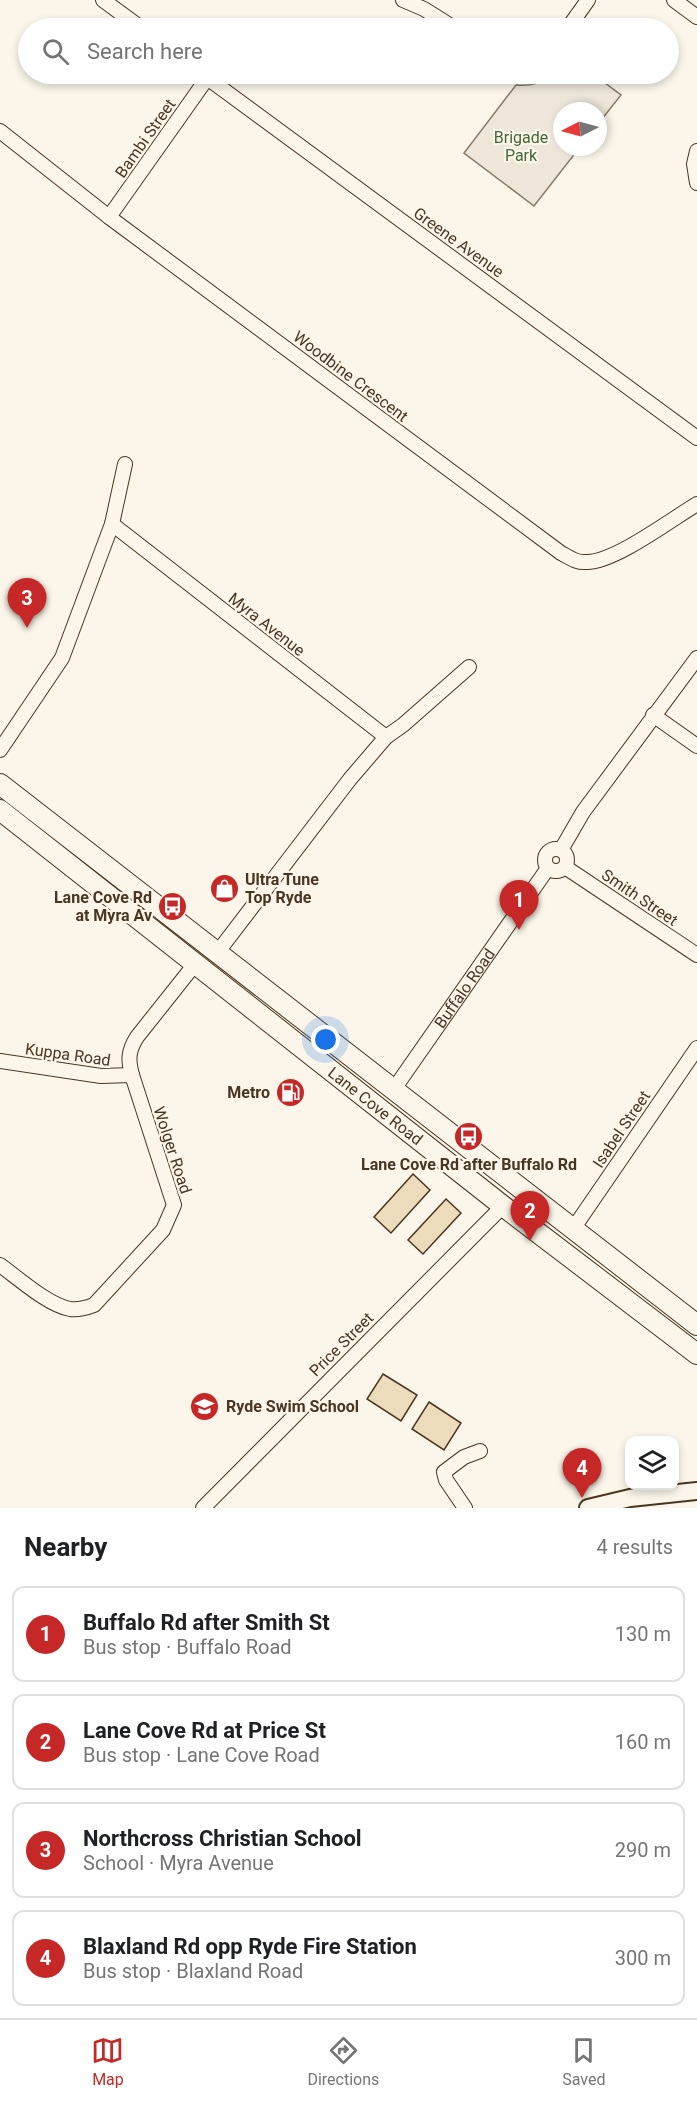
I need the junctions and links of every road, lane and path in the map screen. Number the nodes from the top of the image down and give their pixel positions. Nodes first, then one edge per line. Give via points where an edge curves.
1 (103, 0) edge
2 (403, 0) edge
3 (588, 0) edge
4 (674, 0) edge
5 (697, 17) edge
6 (127, 18) edge
7 (438, 18) edge
8 (575, 18) edge
9 (199, 84) edge
10 (217, 84) edge
11 (0, 131) edge
12 (697, 151) edge
13 (697, 183) edge
14 (109, 217) junction
15 (697, 438) edge
16 (125, 464) dead end
17 (697, 504) edge
18 (112, 524) junction
19 (697, 658) edge
20 (469, 667) dead end
21 (653, 716) junction
22 (386, 737) junction
23 (697, 746) edge
24 (0, 750) edge
25 (0, 784) edge
26 (0, 810) edge
27 (561, 850) junction
28 (565, 867) junction
29 (548, 868) junction
30 (218, 953) junction
31 (697, 955) edge
32 (195, 964) junction
33 (697, 1048) edge
34 (0, 1061) edge
35 (132, 1076) junction
36 (394, 1089) junction
37 (380, 1108) junction
38 (504, 1206) junction
39 (573, 1229) junction
40 (0, 1265) edge
41 (697, 1325) edge
42 (697, 1354) edge
43 (480, 1451) dead end
44 (697, 1491) edge
45 (203, 1508) edge
46 (465, 1508) edge
47 (588, 1508) edge

1 - 6 street
2 - 7 street
3 - 8 street
4 - 5 street
9 - 14 street, Bambi Street
10 - 15 street, Greene Avenue
11 - 14 street, Woodbine Crescent
12 - 13 street
14 - 17 street, Woodbine Crescent via 561,554 587,562 599,561
16 - 18 street
18 - 22 street, Myra Avenue
18 - 24 street via 62,658
19 - 21 street
20 - 22 street
21 - 23 street
21 - 27 street via 583,812
22 - 30 street
25 - 30 highway, Lane Cove Road
26 - 32 highway, Lane Cove Road
27 - 28 street via 566,855
27 - 29 street via 550,850 545,855
28 - 29 street via 555,872
28 - 31 street, Smith Street
29 - 36 street, Buffalo Road
30 - 36 highway, Lane Cove Road
32 - 35 street, Wolger Road via 130,1048
32 - 37 highway, Lane Cove Road
33 - 39 street, Isabel Street
34 - 35 street, Kuppa Road via 101,1076
35 - 40 street, Wolger Road via 174,1205 164,1230 94,1305 81,1309 55,1303
36 - 37 highway, Buffalo Road
36 - 39 highway, Lane Cove Road
37 - 38 highway, Lane Cove Road
38 - 42 highway, Lane Cove Road
38 - 45 street, Price Street
39 - 41 highway, Lane Cove Road
43 - 46 street via 444,1472
44 - 47 main road via 630,1498

